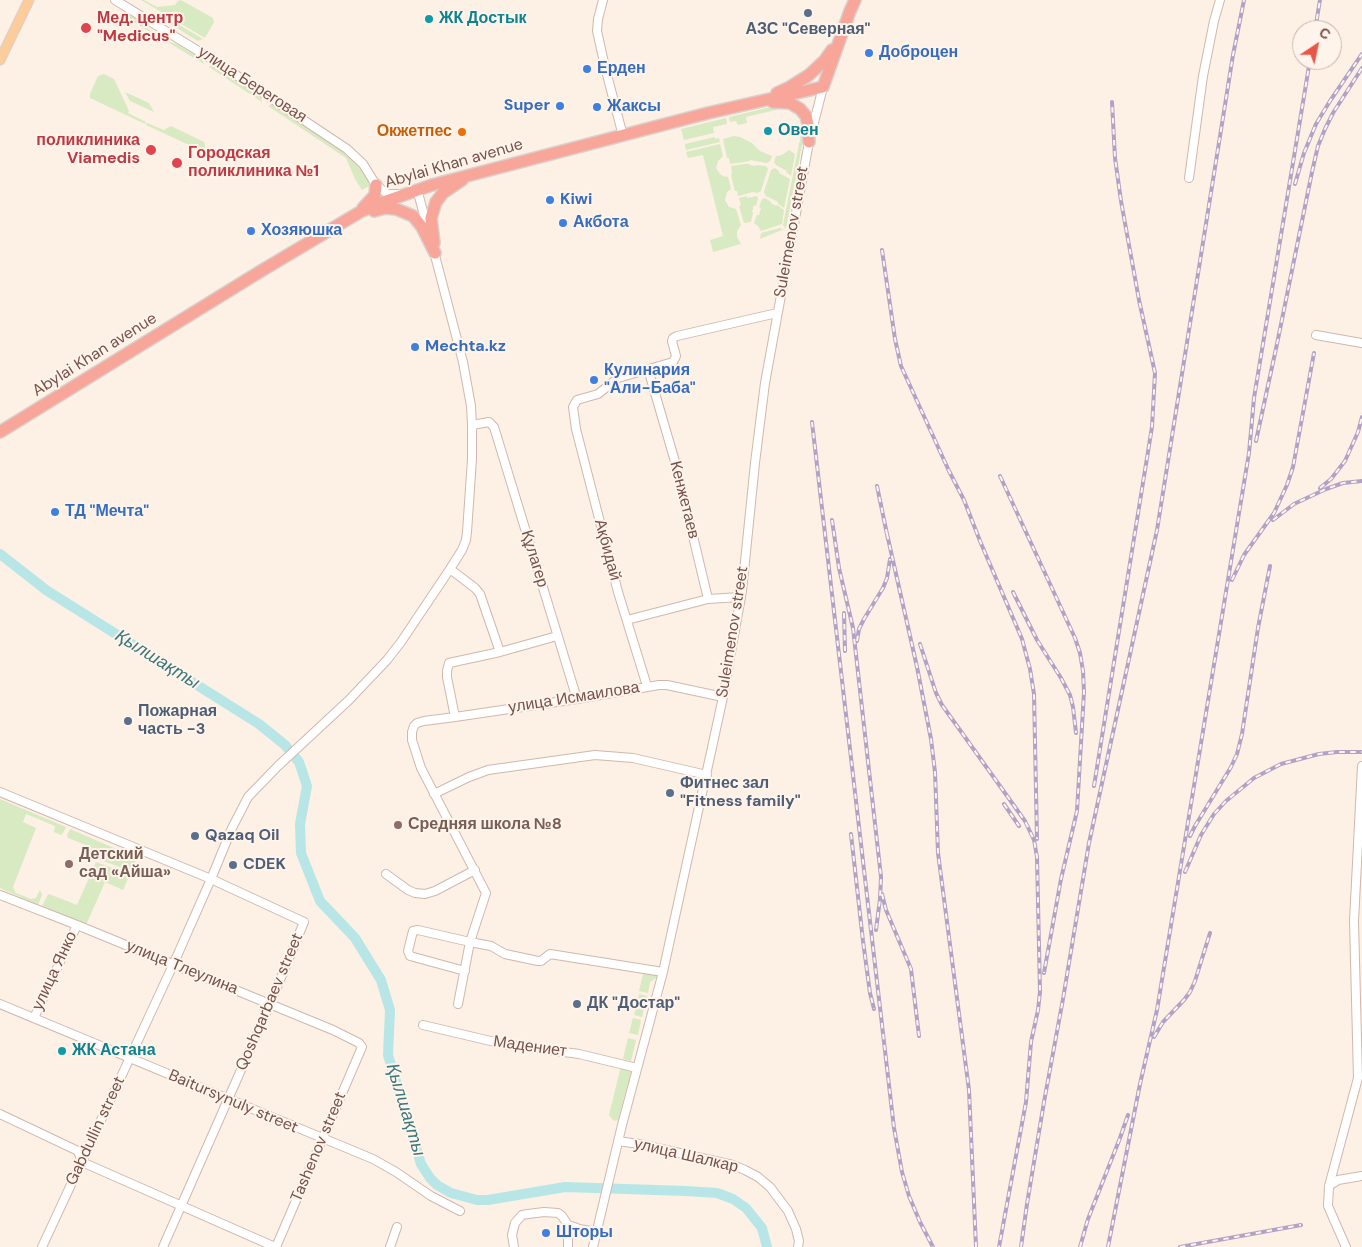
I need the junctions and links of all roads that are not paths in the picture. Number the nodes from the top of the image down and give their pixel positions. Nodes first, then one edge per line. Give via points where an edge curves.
1 (29, 0) edge
2 (115, 0) edge
3 (603, 0) edge
4 (856, 0) edge
5 (1220, 0) edge
6 (846, 22) junction
7 (0, 60) edge
8 (823, 87) junction
9 (749, 103) junction
10 (623, 136) junction
11 (808, 142) junction
12 (478, 173) junction
13 (1189, 178) dead end
14 (376, 185) junction
15 (403, 194) junction
16 (418, 194) junction
17 (350, 218) junction
18 (435, 252) junction
19 (777, 313) junction
20 (1316, 335) dead end
21 (1362, 343) edge
22 (648, 369) junction
23 (472, 425) junction
24 (0, 432) edge
25 (450, 569) junction
26 (741, 597) junction
27 (708, 598) junction
28 (627, 620) junction
29 (557, 636) junction
30 (500, 652) junction
31 (648, 686) junction
32 (723, 697) junction
33 (577, 699) junction
34 (455, 717) junction
35 (1362, 766) edge
36 (707, 775) junction
37 (0, 792) edge
38 (434, 794) junction
39 (475, 870) junction
40 (386, 874) dead end
41 (211, 879) junction
42 (0, 895) edge
43 (77, 925) junction
44 (470, 942) junction
45 (173, 964) junction
46 (465, 971) junction
47 (663, 972) junction
48 (0, 1004) edge
49 (270, 1004) junction
50 (458, 1004) dead end
51 (34, 1018) junction
52 (423, 1025) dead end
53 (362, 1047) joint
54 (129, 1059) junction
55 (637, 1068) junction
56 (228, 1100) junction
57 (0, 1114) edge
58 (323, 1139) junction
59 (618, 1141) junction
60 (82, 1162) junction
61 (1362, 1176) edge
62 (1329, 1186) junction
63 (181, 1205) junction
64 (460, 1211) dead end
65 (568, 1225) junction
66 (397, 1227) dead end
67 (597, 1232) junction
68 (42, 1247) edge
69 (163, 1247) edge
70 (275, 1247) edge
71 (390, 1247) edge
72 (514, 1247) edge
73 (568, 1247) edge
74 (593, 1247) edge
75 (798, 1247) edge
76 (1346, 1247) edge

1 - 7 main road
2 - 14 street, улица Береговая via 218,63 347,149 363,164
3 - 10 street via 597,31
4 - 6 highway
5 - 13 street via 1203,76
6 - 8 highway
6 - 9 highway via 830,54 820,65 790,87
8 - 9 highway, Abylai Khan avenue
8 - 11 street, Suleimenov street
9 - 10 highway, Abylai Khan avenue
9 - 11 highway via 780,102 797,107 807,120
10 - 12 highway, Abylai Khan avenue
11 - 19 street, Suleimenov street
12 - 16 highway, Abylai Khan avenue
12 - 18 highway via 452,186 436,202 431,218
14 - 15 street via 388,194
14 - 17 highway via 373,198
15 - 16 highway, Abylai Khan avenue
15 - 17 highway, Abylai Khan avenue
16 - 18 street, Gabdullin street
17 - 18 highway via 385,208 404,211 419,223
17 - 24 highway, Abylai Khan avenue
18 - 23 street, Gabdullin street via 463,362
19 - 22 street via 677,336 672,341 676,356 673,362
19 - 26 street, Suleimenov street via 757,442
20 - 21 street
22 - 27 street, Кенжетаев via 676,465
22 - 28 street, Ақбидай via 618,378 598,394 577,400 573,407
23 - 25 street, Gabdullin street via 468,532
23 - 29 street, Құлагер via 487,422 494,426
25 - 30 street via 480,594
25 - 41 street, Gabdullin street via 386,660 253,791 232,828
26 - 27 street
26 - 32 street, Suleimenov street
27 - 28 street
28 - 31 street, Ақбидай
29 - 30 street
29 - 33 street, Құлагер
30 - 34 street via 449,663 446,674
31 - 32 street, улица Исмаилова via 667,685
31 - 33 street, улица Исмаилова
32 - 36 street, Suleimenov street
33 - 34 street, улица Исмаилова
34 - 38 street, улица Исмаилова via 417,723 412,732 421,768
35 - 62 street via 1354,921 1358,1078
36 - 38 street via 633,758 595,755 488,770
36 - 47 street, Suleimenov street
37 - 41 street
38 - 39 street
39 - 40 street via 425,894 408,890
39 - 44 street via 486,893
41 - 45 street, Gabdullin street
41 - 49 street, Qoshqarbaev street via 304,922
42 - 43 street, улица Тлеулина
43 - 45 street, улица Тлеулина
43 - 51 street, улица Янко
44 - 46 street
44 - 46 street via 415,930 408,951 410,956
44 - 47 street via 538,961 550,954
45 - 49 street, улица Тлеулина
45 - 54 street, Gabdullin street
46 - 50 street
47 - 55 street, Suleimenov street
48 - 51 street, Baitursynuly street
49 - 53 street, улица Тлеулина via 333,1030
49 - 56 street, Qoshqarbaev street
51 - 54 street, Baitursynuly street
52 - 55 street, Мадениет via 503,1044 579,1054
53 - 58 street, Tashenov street
54 - 56 street, Baitursynuly street
54 - 60 street, Gabdullin street
55 - 59 street, Suleimenov street
56 - 58 street, Baitursynuly street
56 - 63 street, Qoshqarbaev street
57 - 60 street via 78,1151
58 - 64 street, Baitursynuly street via 373,1159
58 - 70 street, Tashenov street
59 - 67 street, Suleimenov street
59 - 75 street, улица Шалкар via 733,1165 758,1177 788,1210 796,1229
60 - 63 street
60 - 68 street, Gabdullin street
61 - 62 street via 1338,1180
62 - 76 street via 1328,1206
63 - 69 street, Qoshqarbaev street
63 - 70 street
65 - 67 street
65 - 72 street via 558,1214 544,1212 522,1216 512,1229
65 - 73 street
66 - 71 street
67 - 74 street, Suleimenov street

